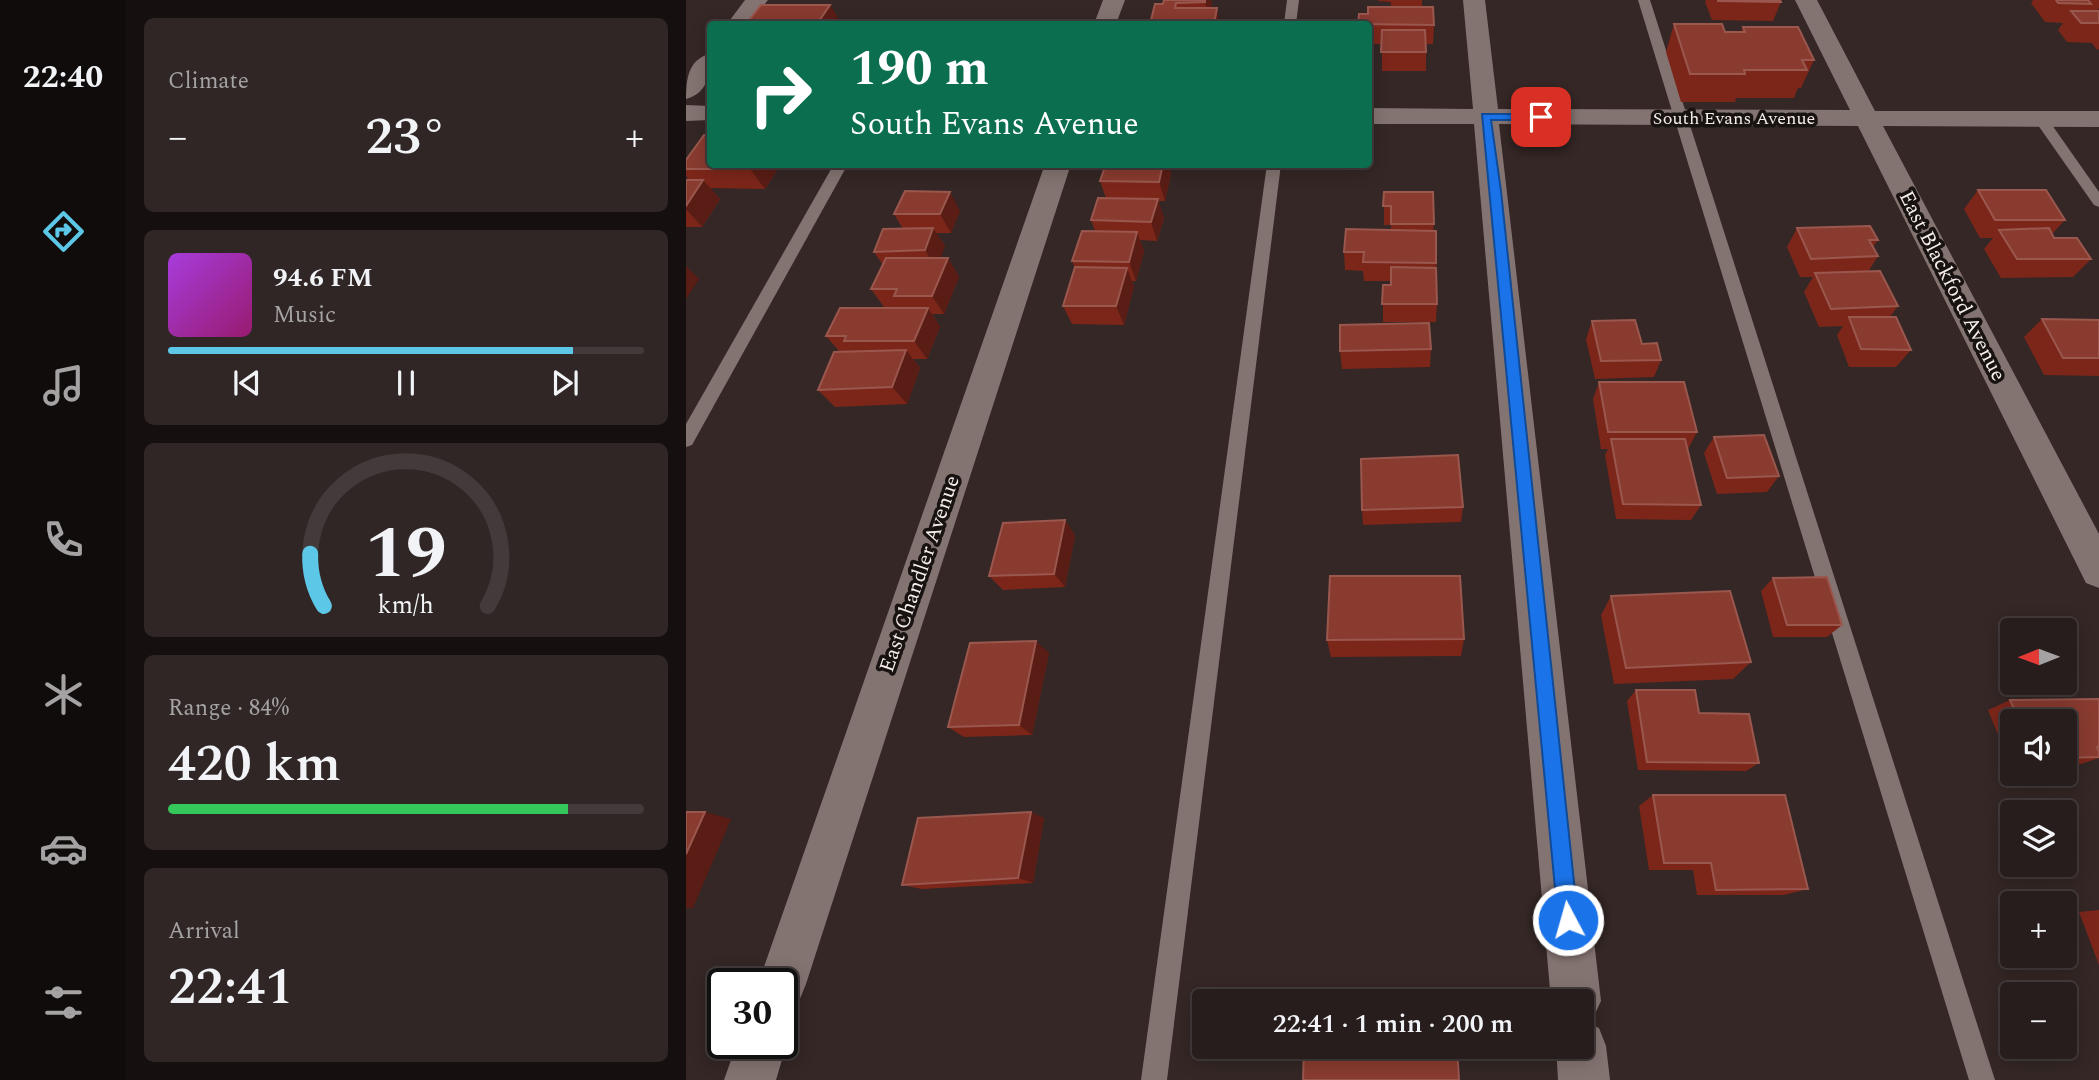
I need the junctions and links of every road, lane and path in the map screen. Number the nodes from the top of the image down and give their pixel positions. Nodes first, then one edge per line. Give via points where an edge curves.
1 (757, 0) edge
2 (1114, 0) edge
3 (1293, 0) edge
4 (1474, 0) edge
5 (1644, 0) edge
6 (1806, 0) edge
7 (740, 21) edge
8 (1106, 21) edge
9 (1290, 21) edge
10 (707, 65) edge
11 (686, 92) edge
12 (686, 113) edge
13 (707, 113) edge
14 (1372, 116) edge
15 (1486, 117) junction
16 (1680, 118) junction
17 (1866, 118) junction
18 (2040, 118) junction
19 (2099, 118) edge
20 (839, 168) edge
21 (1057, 168) edge
22 (1273, 168) edge
23 (2099, 202) edge
24 (686, 440) edge
25 (2099, 571) edge
26 (787, 968) edge
27 (1575, 989) edge
28 (757, 1059) edge
29 (1582, 1059) edge
30 (750, 1080) edge
31 (1154, 1080) edge
32 (1584, 1080) edge
33 (1982, 1080) edge

1 - 7 street
2 - 8 street
3 - 9 lane
4 - 15 street
5 - 16 lane
6 - 17 street, East Blackford Avenue
10 - 11 street
12 - 13 street
14 - 15 street, South Evans Avenue
15 - 16 street, South Evans Avenue
15 - 27 street
16 - 17 street, South Evans Avenue
16 - 33 lane
17 - 18 street, South Evans Avenue
17 - 25 street, East Blackford Avenue
18 - 19 street, South Evans Avenue
18 - 23 lane
20 - 24 lane
21 - 26 street, East Chandler Avenue
22 - 31 lane
28 - 30 street
29 - 32 street

